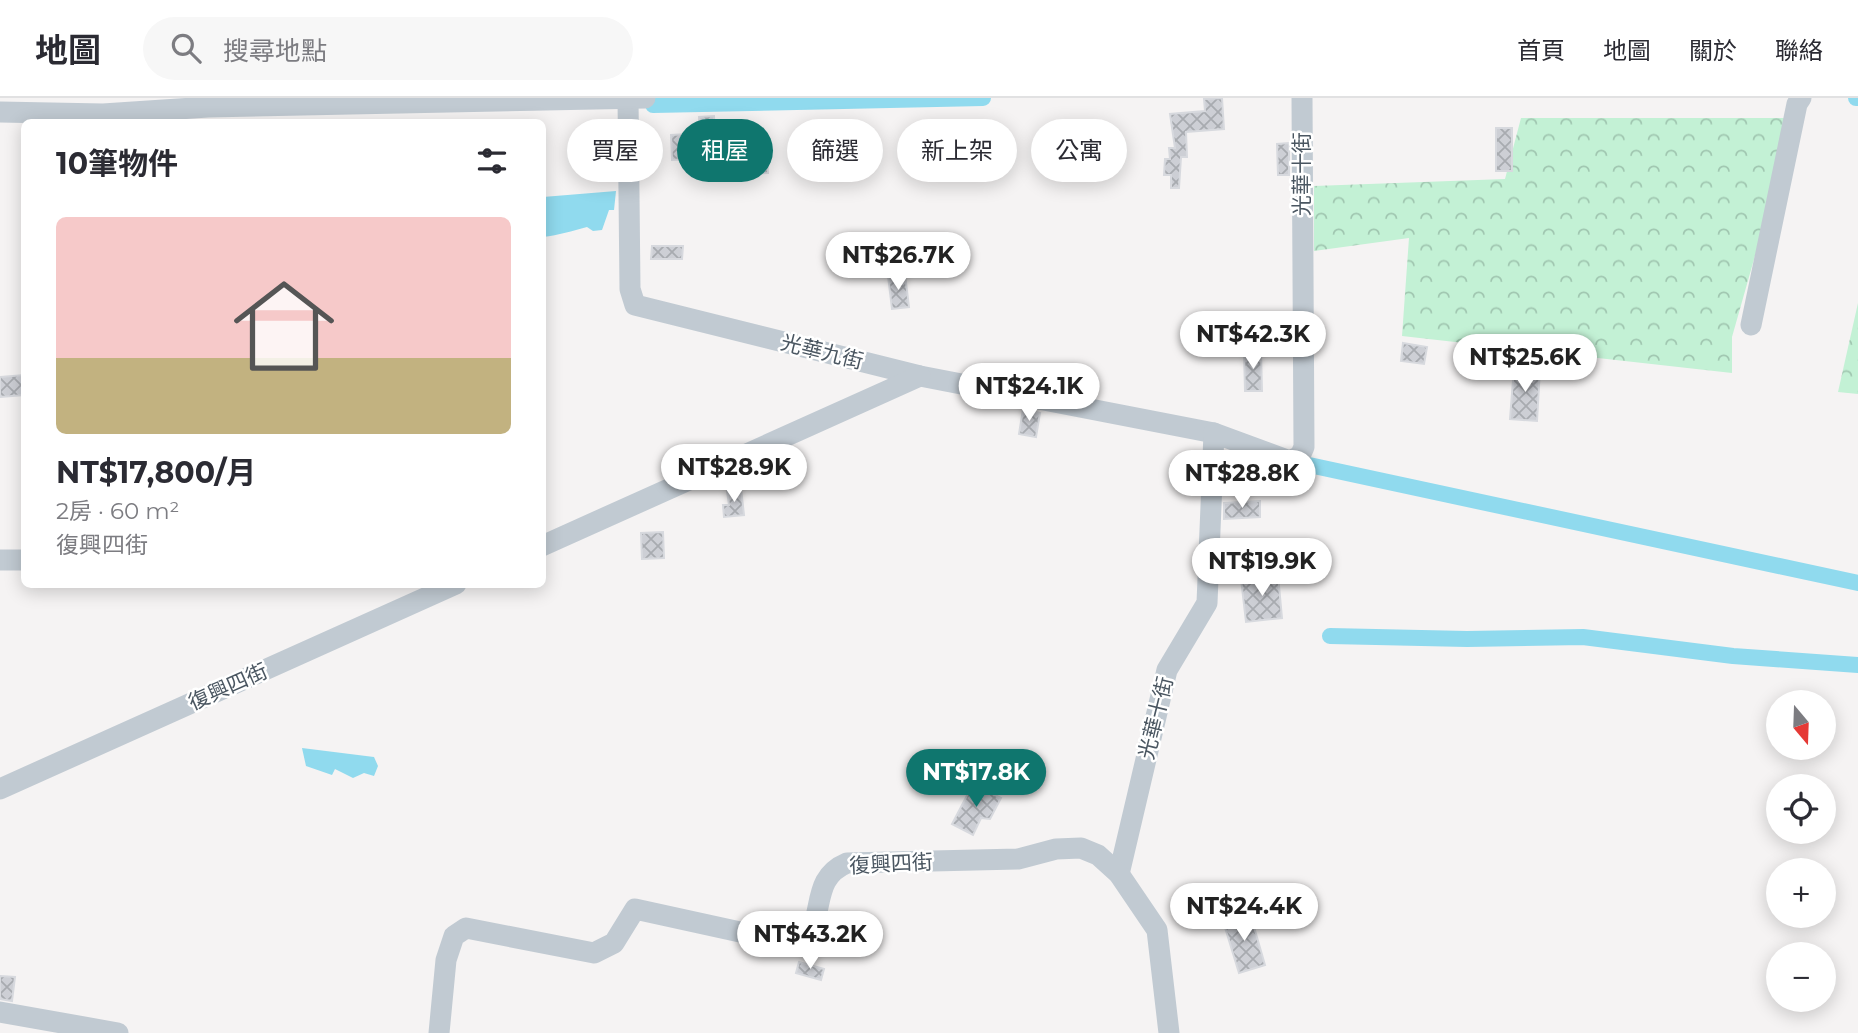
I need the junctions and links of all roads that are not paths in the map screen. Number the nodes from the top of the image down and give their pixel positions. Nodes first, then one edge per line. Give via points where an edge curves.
1 (628, 98) edge
2 (645, 98) edge
3 (1302, 98) edge
4 (1801, 98) edge
5 (0, 112) edge
6 (1751, 325) dead end
7 (920, 376) junction
8 (1214, 433) junction
9 (546, 544) edge
10 (21, 560) edge
11 (0, 561) edge
12 (447, 588) edge
13 (0, 789) edge
14 (1119, 874) junction
15 (0, 1012) edge
16 (118, 1033) edge
17 (439, 1033) edge
18 (1169, 1033) edge

1 - 2 street
1 - 5 street via 208,107 103,114
1 - 7 street, 光華九街 via 629,289 635,305
3 - 8 street, 光華十街 via 1304,447 1300,456 1290,461
4 - 6 street
7 - 8 street, 光華九街
7 - 9 street
8 - 14 street, 光華十街 via 1206,603 1167,670
10 - 11 street
12 - 13 street, 復興四街
14 - 17 street, 復興四街 via 1098,855 1081,848 1018,859 846,863 825,879 814,929 806,941 795,944 635,909 614,943 594,953 466,928 454,936 446,960
14 - 18 street, 復興四街 via 1157,930
15 - 16 street

